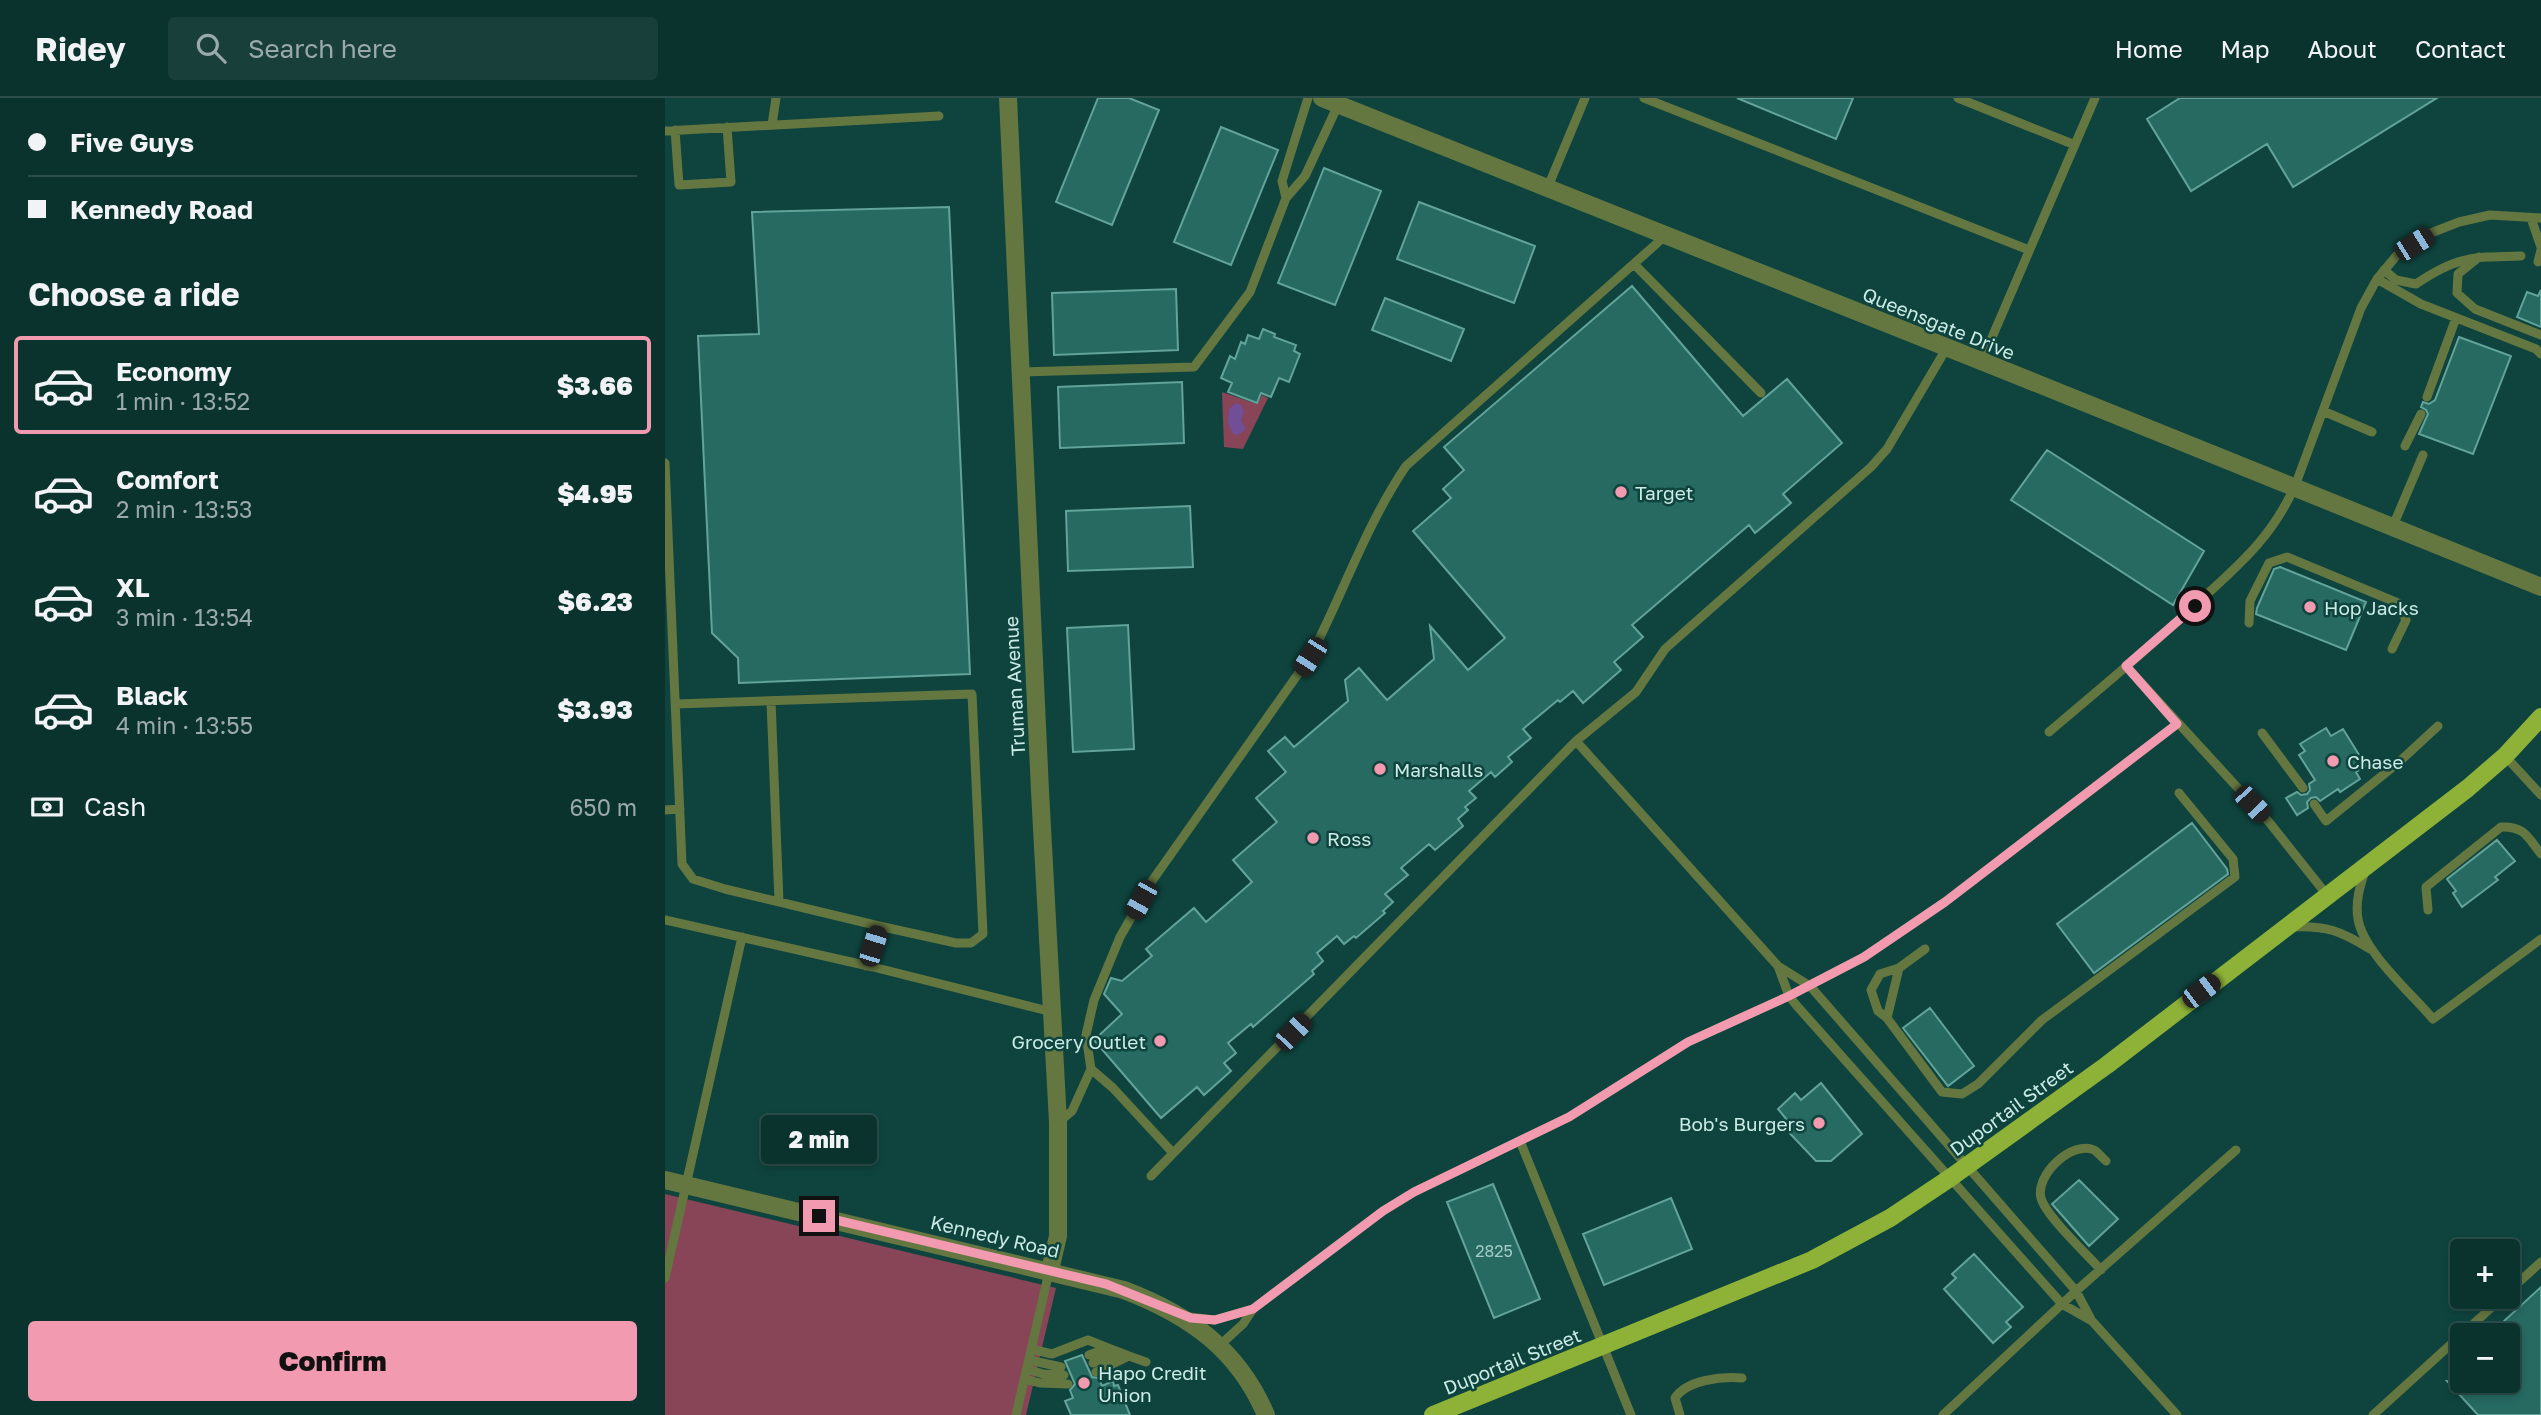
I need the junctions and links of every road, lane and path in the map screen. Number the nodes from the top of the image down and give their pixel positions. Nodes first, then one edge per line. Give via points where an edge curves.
1 (776, 98) edge
2 (1008, 98) edge
3 (1308, 98) edge
4 (1585, 98) edge
5 (1958, 98) edge
6 (2095, 98) edge
7 (1647, 99) edge
8 (1330, 101) edge
9 (939, 116) dead end
10 (772, 125) junction
11 (727, 127) junction
12 (670, 131) edge
13 (2075, 145) junction
14 (1547, 189) junction
15 (1286, 198) junction
16 (2536, 218) edge
17 (1664, 237) junction
18 (2541, 249) edge
19 (2029, 250) junction
20 (2521, 256) dead end
21 (2479, 257) junction
22 (2538, 262) dead end
23 (1634, 264) junction
24 (2384, 270) junction
25 (2377, 279) junction
26 (2456, 318) junction
27 (2541, 335) edge
28 (1946, 349) junction
29 (2541, 354) edge
30 (1981, 363) junction
31 (1021, 372) junction
32 (1761, 393) dead end
33 (2427, 397) dead end
34 (2323, 411) junction
35 (2421, 414) dead end
36 (2372, 432) dead end
37 (2405, 446) dead end
38 (2423, 455) dead end
39 (665, 463) edge
40 (665, 485) edge
41 (2295, 486) junction
42 (2393, 526) junction
43 (2541, 587) edge
44 (668, 588) edge
45 (2249, 624) dead end
46 (2392, 649) dead end
47 (2126, 666) junction
48 (771, 701) junction
49 (676, 704) junction
50 (2541, 717) edge
51 (2177, 724) junction
52 (2438, 726) dead end
53 (2049, 732) dead end
54 (2262, 733) dead end
55 (1576, 741) junction
56 (2505, 756) junction
57 (2303, 788) dead end
58 (2179, 793) dead end
59 (2541, 795) edge
60 (2314, 804) dead end
61 (680, 809) junction
62 (665, 810) edge
63 (2541, 854) edge
64 (2367, 864) junction
65 (2327, 895) junction
66 (779, 902) junction
67 (2428, 910) dead end
68 (665, 920) edge
69 (879, 926) junction
70 (2286, 927) junction
71 (742, 937) junction
72 (2541, 939) edge
73 (1924, 949) dead end
74 (2371, 950) junction
75 (866, 966) junction
76 (1778, 966) junction
77 (1899, 968) junction
78 (1810, 986) junction
79 (1789, 996) junction
80 (1052, 1012) junction
81 (1887, 1018) junction
82 (1091, 1069) junction
83 (1058, 1122) junction
84 (1520, 1141) junction
85 (2236, 1150) dead end
86 (1173, 1153) junction
87 (2106, 1161) dead end
88 (1967, 1166) junction
89 (1151, 1175) dead end
90 (1950, 1178) junction
91 (665, 1180) edge
92 (687, 1185) junction
93 (2541, 1262) edge
94 (2101, 1269) junction
95 (1050, 1270) junction
96 (665, 1278) edge
97 (2520, 1281) edge
98 (2076, 1291) junction
99 (2062, 1304) junction
100 (1253, 1309) junction
101 (2490, 1309) edge
102 (1178, 1314) junction
103 (2092, 1321) junction
104 (1219, 1346) junction
105 (1604, 1346) junction
106 (1108, 1348) junction
107 (1031, 1349) junction
108 (1129, 1356) junction
109 (1146, 1362) dead end
110 (1026, 1369) junction
111 (1742, 1378) dead end
112 (1016, 1415) edge
113 (1266, 1415) edge
114 (1433, 1415) edge
115 (1631, 1415) edge
116 (1680, 1415) edge
117 (1943, 1415) edge
118 (2177, 1415) edge
119 (2373, 1415) edge

1 - 10 lane
2 - 31 street, Truman Avenue
3 - 15 lane via 1282,181
4 - 14 lane
5 - 13 lane
6 - 13 lane
7 - 19 lane
8 - 14 street, Queensgate Drive
8 - 15 lane via 1305,176
9 - 10 lane
10 - 11 lane
11 - 12 lane
11 - 12 lane via 731,182 679,185
13 - 19 lane
14 - 17 street, Queensgate Drive
15 - 31 lane via 1250,292 1194,367
16 - 18 lane
16 - 24 lane via 2490,215 2459,222 2431,233 2397,255
17 - 23 lane
17 - 28 street, Queensgate Drive
18 - 22 lane
19 - 30 lane
20 - 21 lane
21 - 24 lane via 2437,269 2416,284 2396,280
21 - 27 lane via 2458,274 2457,293 2475,309
23 - 32 lane
23 - 82 lane via 1406,466 1388,492 1310,657 1152,881 1120,937 1094,1000 1086,1035
24 - 25 lane
25 - 26 lane
25 - 34 lane
26 - 29 lane
26 - 33 lane
28 - 30 street, Queensgate Drive
28 - 55 lane via 1887,449 1871,467 1664,649 1636,692
30 - 41 street, Queensgate Drive
31 - 80 street, Truman Avenue
34 - 36 lane
34 - 41 lane
35 - 37 lane
38 - 42 lane
39 - 40 lane
40 - 44 lane
41 - 42 street, Queensgate Drive
41 - 47 lane via 2262,542
42 - 43 street, Queensgate Drive
44 - 49 lane
45 - 46 lane via 2250,601 2269,563 2287,557 2398,603 2406,620
47 - 51 lane
47 - 53 lane
48 - 49 lane
48 - 66 lane
48 - 69 lane via 972,694 983,934 971,943 956,943
49 - 61 lane
50 - 56 main road, Duportail Street
51 - 65 lane via 2276,829
51 - 78 lane via 1924,918
52 - 60 lane via 2326,821
54 - 57 lane
55 - 76 lane
55 - 86 lane
56 - 59 lane
56 - 64 main road, Duportail Street
58 - 81 lane via 2233,859 2235,877 2042,1020 1977,1084 1962,1094 1942,1092
61 - 62 lane
61 - 66 lane via 682,864 693,878
63 - 67 lane via 2522,830 2501,827 2426,887
64 - 65 main road, Duportail Street
64 - 74 lane via 2357,912
65 - 70 main road, Duportail Street
66 - 69 lane
68 - 71 lane
69 - 75 lane
70 - 74 lane via 2330,929
70 - 88 main road, Duportail Street
71 - 75 lane
71 - 92 lane
72 - 74 lane via 2433,1018
73 - 77 lane
75 - 80 lane
76 - 78 lane
76 - 79 lane
77 - 81 lane
77 - 81 lane via 1880,974 1871,990 1878,1011
78 - 79 lane
78 - 88 lane
79 - 84 lane via 1688,1042 1569,1117
79 - 90 lane
80 - 83 street, Truman Avenue
82 - 83 lane via 1072,1111
82 - 86 lane
83 - 95 street, Truman Avenue via 1058,1236
84 - 100 lane via 1427,1184 1383,1211
84 - 105 lane
85 - 94 lane
86 - 89 lane
87 - 94 lane via 2094,1150 2078,1149 2047,1171 2040,1189 2045,1207
88 - 90 main road, Duportail Street
88 - 98 lane
90 - 99 lane
90 - 105 main road, Duportail Street via 1890,1218 1812,1260
91 - 92 street, Kennedy Road
92 - 95 street, Kennedy Road
92 - 96 lane
93 - 97 lane
94 - 98 lane
95 - 102 street, Kennedy Road via 1115,1287
95 - 107 lane
98 - 99 lane
98 - 103 lane
99 - 103 lane
99 - 117 lane
100 - 102 lane via 1215,1320
100 - 104 lane
101 - 119 lane
102 - 104 street, Kennedy Road
103 - 118 lane
104 - 113 street, Kennedy Road via 1245,1376
105 - 114 main road, Duportail Street
105 - 115 lane
106 - 107 lane via 1088,1340 1052,1354
106 - 108 lane
106 - 108 lane via 1093,1363
107 - 110 lane
108 - 109 lane
110 - 110 lane via 1064,1375 1040,1383
110 - 112 lane
111 - 116 lane via 1720,1376 1682,1390 1675,1398

